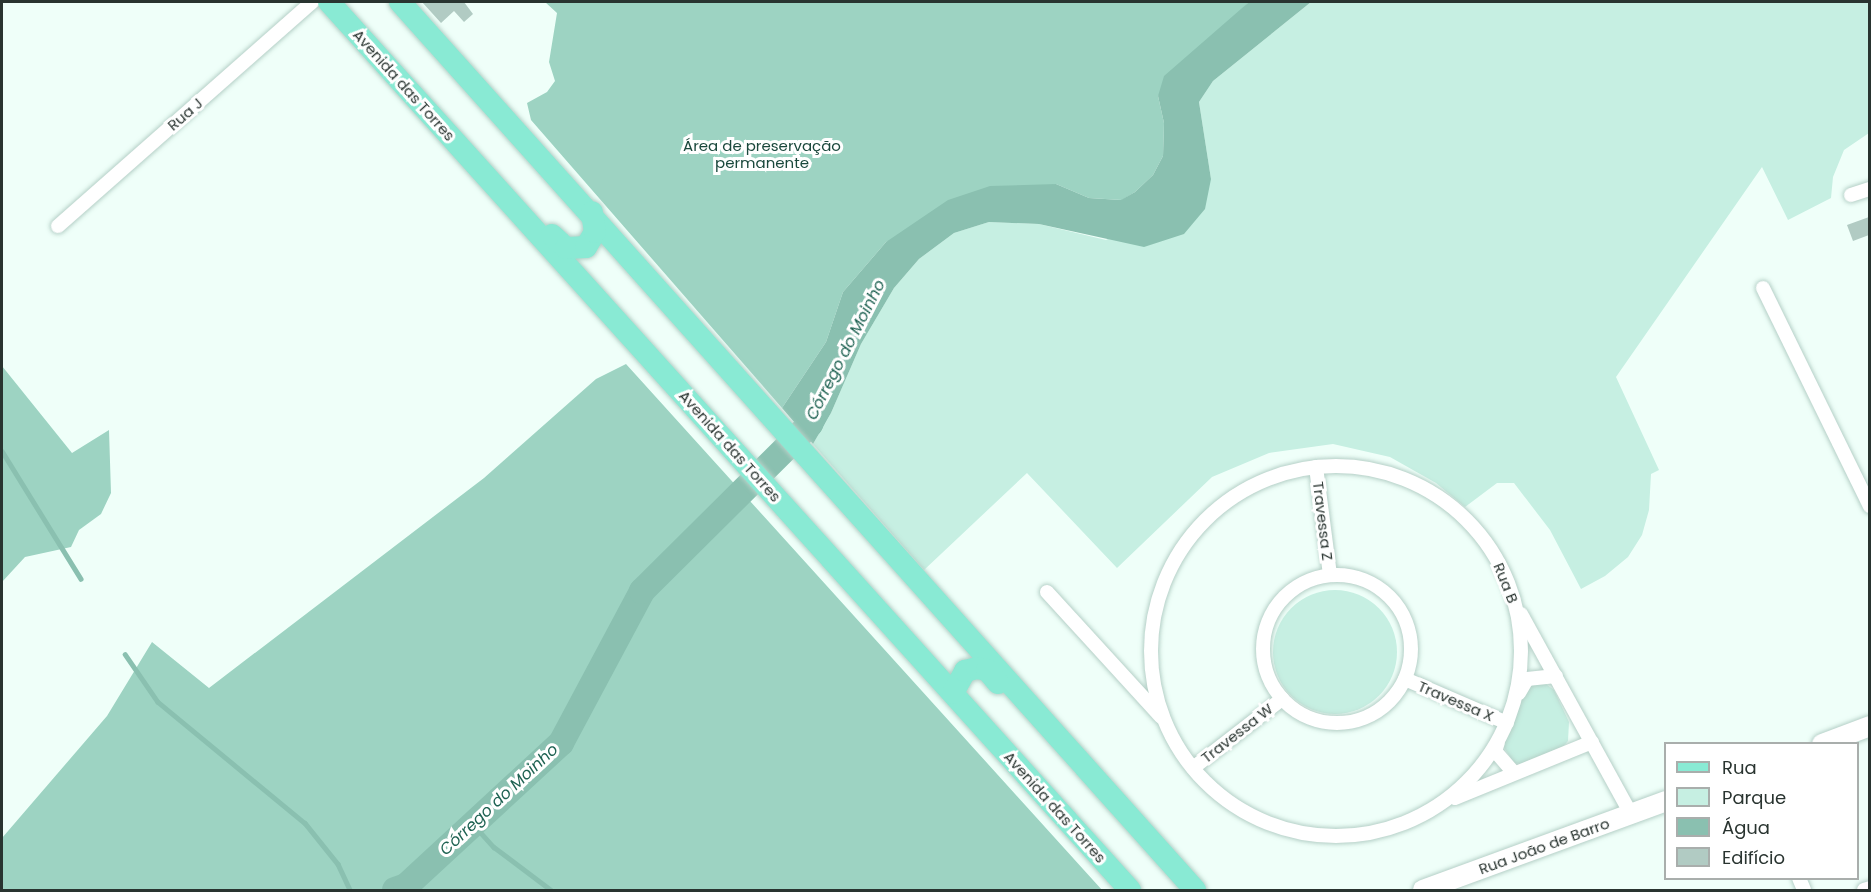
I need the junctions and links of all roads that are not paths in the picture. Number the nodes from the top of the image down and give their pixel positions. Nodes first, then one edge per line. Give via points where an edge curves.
1 (312, 2) edge
2 (328, 2) edge
3 (400, 2) edge
4 (457, 142) junction
5 (1869, 189) edge
6 (1851, 195) dead end
7 (592, 213) junction
8 (58, 226) dead end
9 (1763, 288) dead end
10 (1316, 467) junction
11 (1869, 506) edge
12 (1330, 576) junction
13 (1047, 592) dead end
14 (1515, 604) junction
15 (1556, 675) junction
16 (1405, 679) junction
17 (953, 693) junction
18 (1516, 697) junction
19 (1282, 699) junction
20 (1164, 720) junction
21 (1508, 723) junction
22 (1869, 726) edge
23 (1498, 742) junction
24 (1592, 742) junction
25 (1827, 742) edge
26 (1193, 768) junction
27 (1514, 773) junction
28 (1113, 799) junction
29 (1664, 801) edge
30 (1439, 805) junction
31 (1631, 814) junction
32 (1869, 888) edge
33 (1131, 891) edge
34 (1196, 891) edge
35 (1423, 891) edge
36 (1863, 891) edge

1 - 8 street, Rua J
2 - 4 main road, Avenida das Torres
3 - 7 main road
4 - 7 main road via 482,158 566,248 586,247 592,239
4 - 17 main road, Avenida das Torres
5 - 6 street
7 - 28 main road via 705,345
9 - 11 street
10 - 12 street, Travessa Z
10 - 14 street, Rua B via 1345,466 1402,479 1453,508 1492,551
10 - 20 street, Rua B via 1282,474 1250,487 1197,528 1177,556 1162,586 1153,619 1150,653 1154,687
12 - 16 street via 1368,582 1387,594 1402,612 1411,646
12 - 19 street via 1301,583 1283,597 1270,615 1263,636 1263,658 1269,680
13 - 20 street, Rua B
14 - 15 street
14 - 18 street, Rua B via 1521,667
15 - 18 street via 1527,680
15 - 24 street
16 - 19 street via 1372,715 1349,722 1324,722 1309,717
16 - 21 street, Travessa X
17 - 28 main road via 965,671 987,670 1078,774
17 - 33 main road, Avenida das Torres
18 - 21 street, Rua B
19 - 26 street, Travessa W
20 - 26 street, Rua B
21 - 23 street, Rua B
22 - 25 street
23 - 27 street via 1496,752
23 - 30 street, Rua B via 1472,777
24 - 27 street
24 - 31 street
26 - 30 street, Rua B via 1245,812 1276,826 1309,834 1377,832
27 - 30 street
28 - 34 main road
29 - 31 street, Rua João de Barro
31 - 35 street, Rua João de Barro
32 - 36 street

